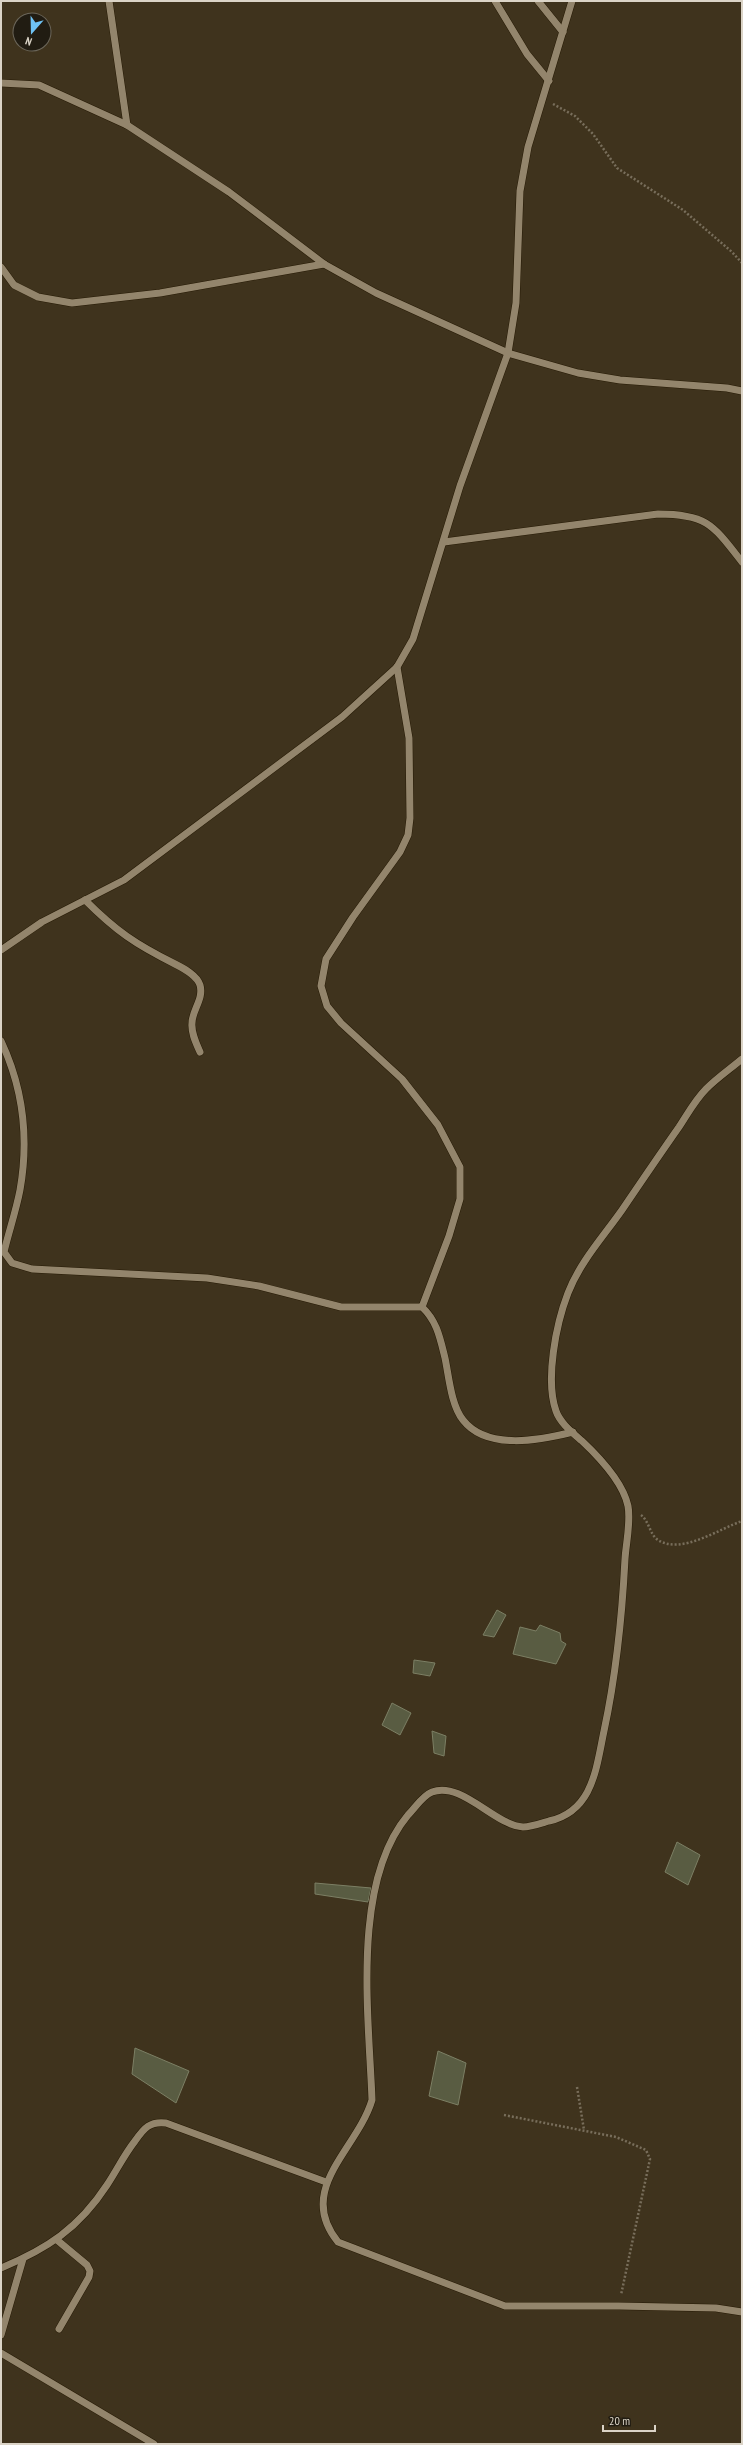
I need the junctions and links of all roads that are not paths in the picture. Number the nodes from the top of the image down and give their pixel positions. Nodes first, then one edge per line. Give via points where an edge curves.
1 (109, 1) edge
2 (495, 1) edge
3 (538, 1) edge
4 (572, 1) edge
5 (563, 32) junction
6 (549, 81) junction
7 (1, 83) edge
8 (127, 125) junction
9 (324, 264) junction
10 (1, 267) edge
11 (508, 353) junction
12 (742, 391) edge
13 (444, 542) junction
14 (742, 562) edge
15 (397, 667) junction
16 (85, 900) junction
17 (1, 950) edge
18 (1, 1041) edge
19 (200, 1052) dead end
20 (742, 1060) edge
21 (422, 1307) junction
22 (573, 1432) junction
23 (326, 2182) junction
24 (57, 2240) junction
25 (23, 2259) junction
26 (1, 2268) edge
27 (742, 2312) edge
28 (59, 2329) dead end
29 (1, 2335) edge
30 (1, 2353) edge
31 (154, 2444) edge

1 - 8 street
2 - 6 street via 527,54
3 - 5 street
4 - 5 street
5 - 6 street
6 - 11 street via 528,147 520,191 516,303
7 - 8 street via 39,85
8 - 9 street via 229,192
9 - 10 street via 160,293 72,303 38,297 14,285
9 - 11 street via 376,293
11 - 12 street via 578,373 620,380
11 - 13 street via 460,486
13 - 14 street via 658,514 684,514 702,519 721,534
13 - 15 street via 413,639
15 - 16 street via 342,717 124,880
15 - 21 street via 409,738 408,835 400,852 326,959 322,986 327,1006 341,1023 402,1079 438,1125 460,1167 460,1199
16 - 17 street via 42,922
16 - 19 street via 120,934 180,966 200,983 201,994 192,1021 192,1030
18 - 21 street via 21,1096 26,1146 20,1191 4,1252 12,1263 32,1269 208,1278 258,1286 341,1307
20 - 22 street via 704,1091 621,1212 589,1253 568,1293 558,1331 551,1391 557,1415
21 - 22 street via 431,1316 439,1331 456,1405 463,1420 478,1433 527,1442
22 - 23 street via 604,1464 628,1505 622,1614 614,1672 604,1730 586,1797 577,1809 567,1816 524,1827 509,1822 461,1796 434,1791 426,1795 401,1824 385,1852 375,1890 369,1937 367,1975 372,2100 359,2131
23 - 24 street via 166,2122 152,2122 143,2129 125,2154 107,2186
23 - 27 street via 323,2215 328,2230 338,2242 505,2306 716,2308
24 - 25 street
24 - 28 street via 87,2265 90,2271
25 - 26 street
25 - 29 street
30 - 31 street

